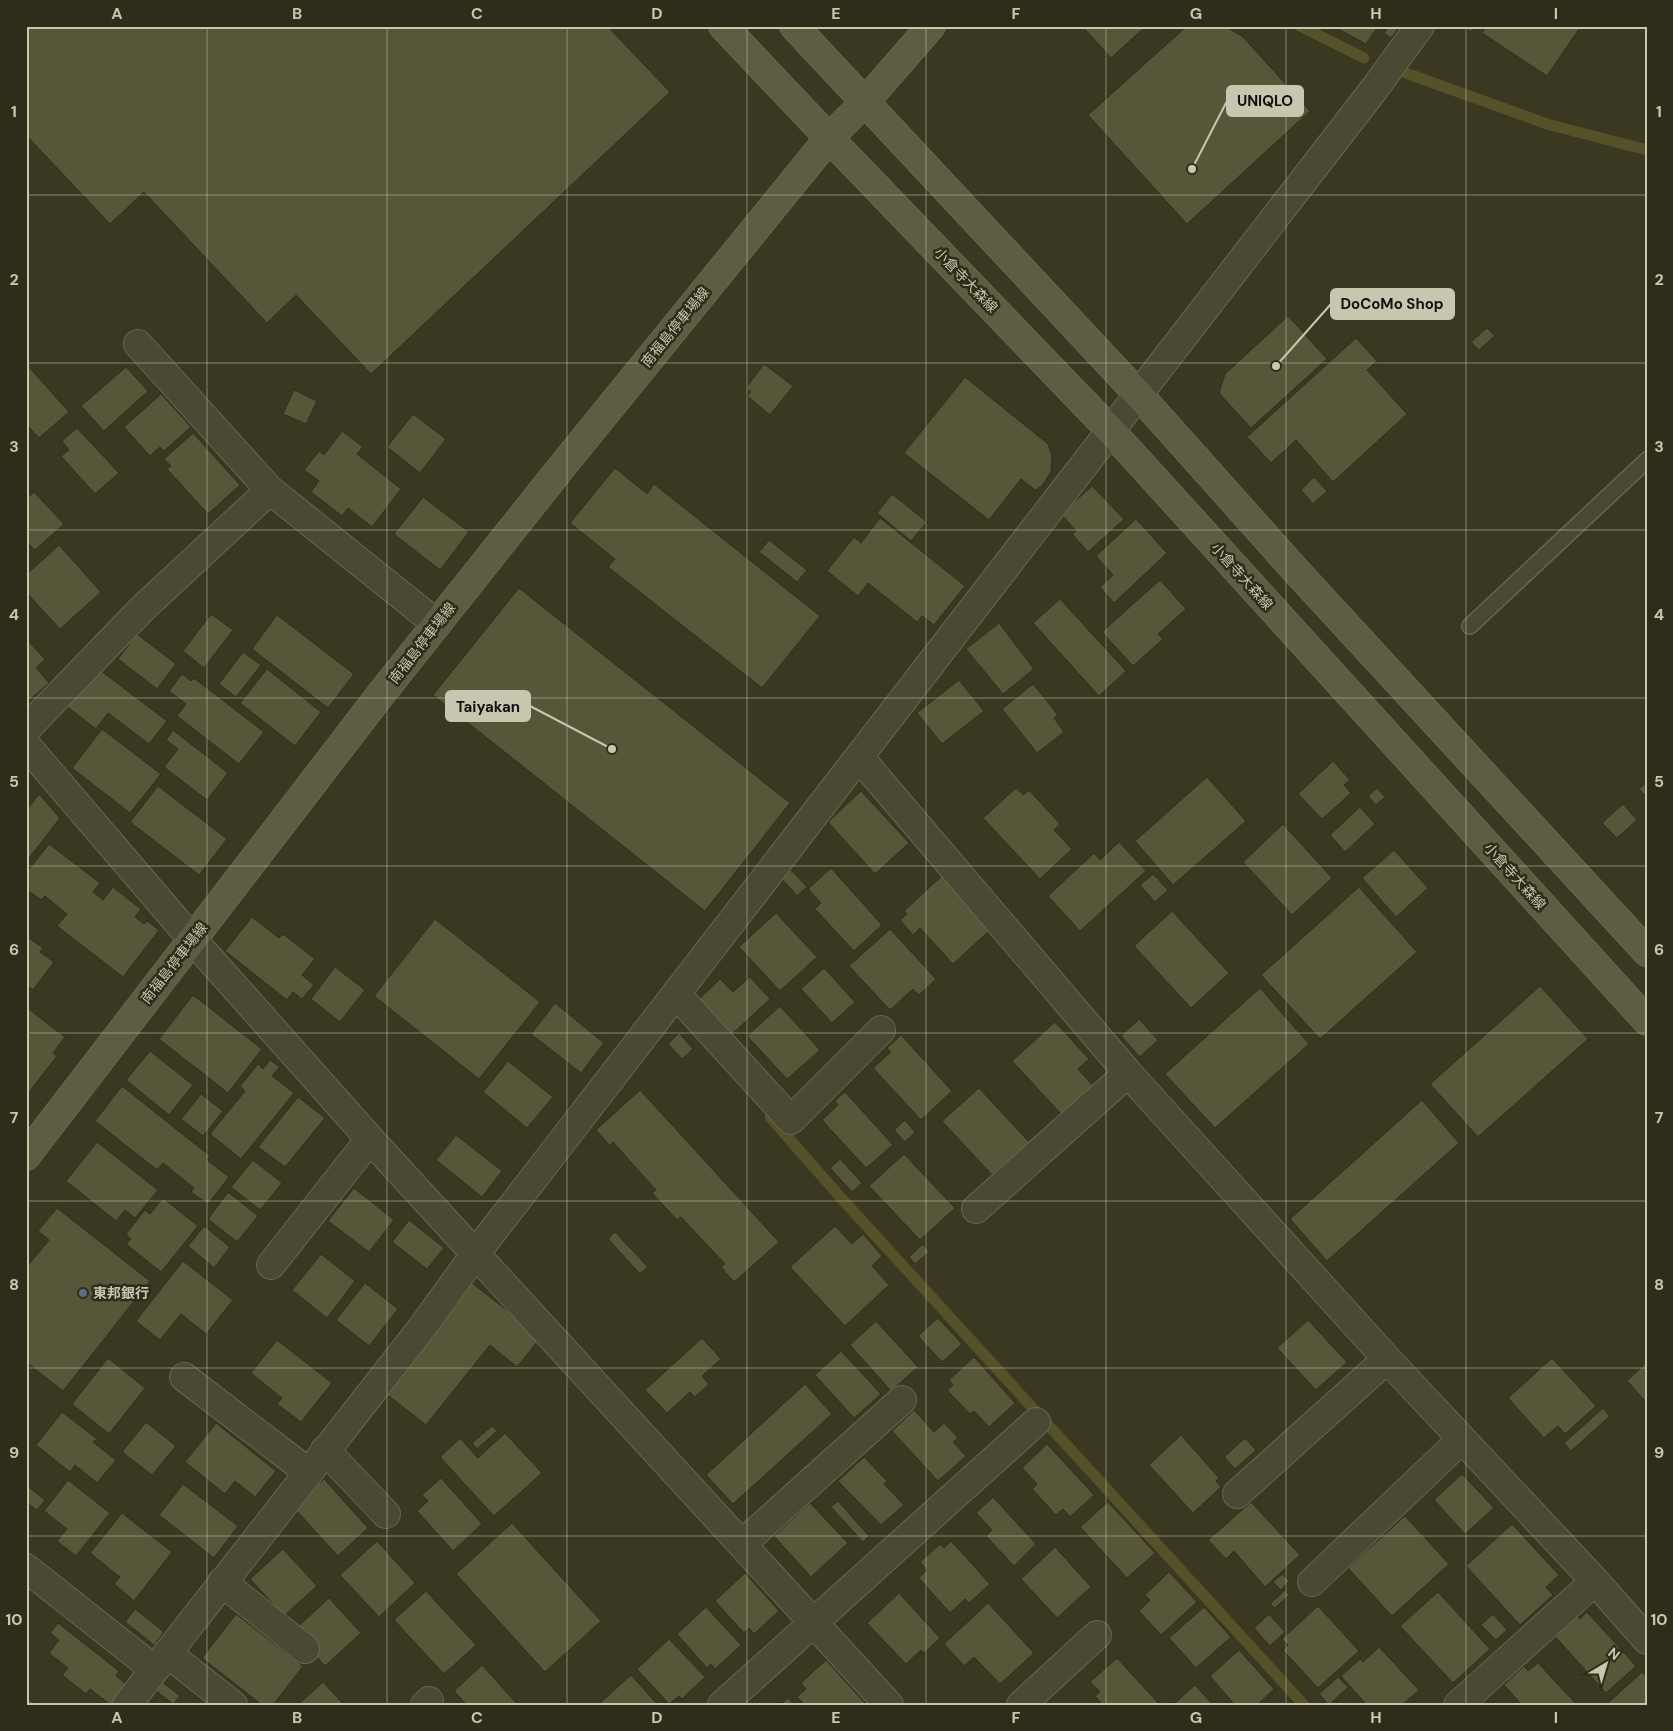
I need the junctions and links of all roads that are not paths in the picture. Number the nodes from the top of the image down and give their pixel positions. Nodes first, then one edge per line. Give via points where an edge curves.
1 (724, 26) edge
2 (794, 26) edge
3 (931, 26) edge
4 (1420, 26) edge
5 (865, 102) junction
6 (829, 138) junction
7 (138, 344) dead end
8 (1138, 394) junction
9 (1110, 430) junction
10 (1647, 460) edge
11 (270, 490) junction
12 (437, 624) junction
13 (1470, 626) dead end
14 (26, 729) edge
15 (26, 745) edge
16 (859, 757) junction
17 (192, 940) junction
18 (1647, 952) edge
19 (676, 994) junction
20 (1647, 1021) edge
21 (881, 1030) dead end
22 (1128, 1074) junction
23 (370, 1138) junction
24 (26, 1156) edge
25 (976, 1209) dead end
26 (476, 1253) junction
27 (271, 1265) dead end
28 (1387, 1360) junction
29 (184, 1377) dead end
30 (902, 1400) dead end
31 (1036, 1422) dead end
32 (1462, 1439) junction
33 (325, 1450) junction
34 (308, 1472) junction
35 (1237, 1494) dead end
36 (386, 1514) dead end
37 (742, 1544) junction
38 (26, 1568) edge
39 (1595, 1581) junction
40 (222, 1582) junction
41 (1312, 1582) dead end
42 (813, 1622) junction
43 (1097, 1635) dead end
44 (1647, 1640) edge
45 (305, 1649) dead end
46 (160, 1661) junction
47 (126, 1705) edge
48 (233, 1705) edge
49 (722, 1705) edge
50 (889, 1705) edge
51 (1021, 1705) edge
52 (1458, 1705) edge

1 - 6 street
2 - 5 street
3 - 5 street, 南福島停車場線
4 - 8 street
5 - 6 street, 南福島停車場線
5 - 8 street
6 - 9 street, 小倉寺大森線
6 - 12 street, 南福島停車場線
7 - 11 street
8 - 9 street
8 - 18 street via 1304,580
9 - 16 street
9 - 20 street, 小倉寺大森線
10 - 13 lane
11 - 12 street
11 - 14 street via 143,608
12 - 17 street, 南福島停車場線
15 - 17 street
16 - 19 street
16 - 22 street
17 - 23 street
17 - 24 street, 南福島停車場線
19 - 21 street via 791,1120
19 - 26 street
22 - 25 street
22 - 28 street
23 - 26 street
23 - 27 street
26 - 33 street via 421,1329
26 - 37 street
28 - 32 street
28 - 35 street
29 - 34 street
30 - 37 street
31 - 42 street
32 - 39 street
32 - 41 street
33 - 34 street
33 - 36 street
34 - 40 street
37 - 42 street
38 - 46 street
39 - 44 street
39 - 52 street
40 - 45 street
40 - 46 street
42 - 49 street
42 - 50 street
43 - 51 street
46 - 47 street
46 - 48 street

